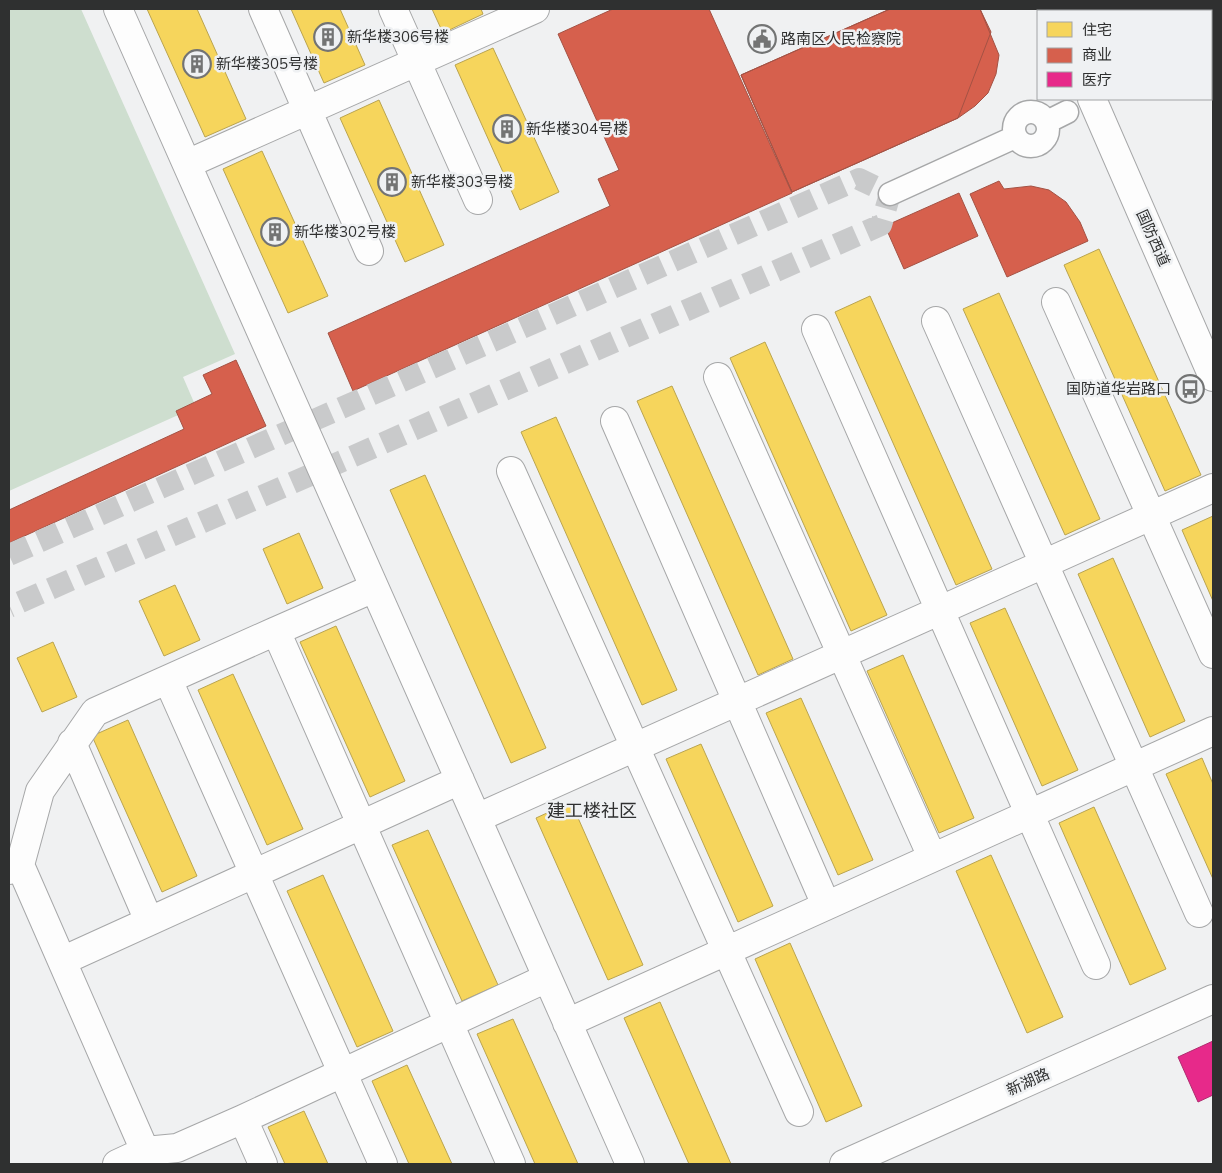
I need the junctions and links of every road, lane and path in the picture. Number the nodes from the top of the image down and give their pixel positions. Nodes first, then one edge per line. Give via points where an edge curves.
1 (118, 9) edge
2 (262, 9) edge
3 (393, 9) edge
4 (531, 10) edge
5 (416, 62) junction
6 (1095, 100) edge
7 (307, 110) junction
8 (1067, 112) dead end
9 (186, 164) junction
10 (890, 194) dead end
11 (478, 200) dead end
12 (369, 251) dead end
13 (1056, 302) dead end
14 (936, 320) dead end
15 (816, 329) dead end
16 (718, 377) dead end
17 (1213, 377) edge
18 (614, 421) dead end
19 (512, 471) dead end
20 (1213, 488) edge
21 (1151, 515) junction
22 (1044, 564) junction
23 (374, 588) junction
24 (940, 611) junction
25 (276, 631) junction
26 (1213, 654) edge
27 (842, 655) junction
28 (168, 680) junction
29 (737, 702) junction
30 (1213, 731) edge
31 (72, 743) junction
32 (636, 747) junction
33 (1134, 767) junction
34 (460, 780) junction
35 (1029, 814) junction
36 (476, 818) junction
37 (362, 825) junction
38 (932, 858) junction
39 (14, 868) edge
40 (254, 874) junction
41 (826, 905) junction
42 (1199, 913) dead end
43 (149, 921) junction
44 (727, 951) junction
45 (62, 961) junction
46 (1096, 965) dead end
47 (547, 978) junction
48 (1213, 1000) edge
49 (449, 1022) junction
50 (567, 1023) junction
51 (342, 1073) junction
52 (799, 1112) dead end
53 (243, 1119) junction
54 (145, 1152) junction
55 (181, 1156) edge
56 (117, 1164) edge
57 (263, 1164) edge
58 (383, 1164) edge
59 (511, 1164) edge
60 (630, 1164) edge
61 (844, 1164) edge

1 - 9 street
2 - 7 street
3 - 5 street
4 - 5 street
5 - 7 street
5 - 11 street
6 - 17 street, 国防西道
7 - 9 street
7 - 12 street
8 - 10 street via 1047,122 1040,113 1023,113 1015,121 1016,137
9 - 23 street
13 - 21 street
14 - 22 street
15 - 24 street
16 - 27 street
18 - 29 street
19 - 32 street
20 - 21 street
21 - 22 street
21 - 26 street
22 - 24 street
22 - 33 street
23 - 25 street
23 - 34 street
24 - 27 street
24 - 35 street
25 - 28 street
25 - 37 street
27 - 29 street
27 - 38 street
28 - 31 street via 95,712
28 - 40 street
29 - 32 street
29 - 41 street
30 - 33 street
31 - 39 street via 40,791
31 - 43 street
32 - 36 street
32 - 44 street
33 - 35 street
33 - 42 street
34 - 36 street
34 - 37 street
35 - 38 street
35 - 46 street
36 - 47 street
37 - 40 street
37 - 49 street
38 - 41 street
39 - 45 street
40 - 43 street
40 - 51 street
41 - 44 street
43 - 45 street
44 - 50 street
44 - 52 street
45 - 54 street
47 - 49 street
47 - 50 street
48 - 61 street, 新湖路
49 - 51 street
49 - 59 street
50 - 60 street
51 - 53 street
51 - 58 street
53 - 55 street
53 - 57 street
54 - 55 street
54 - 56 street

